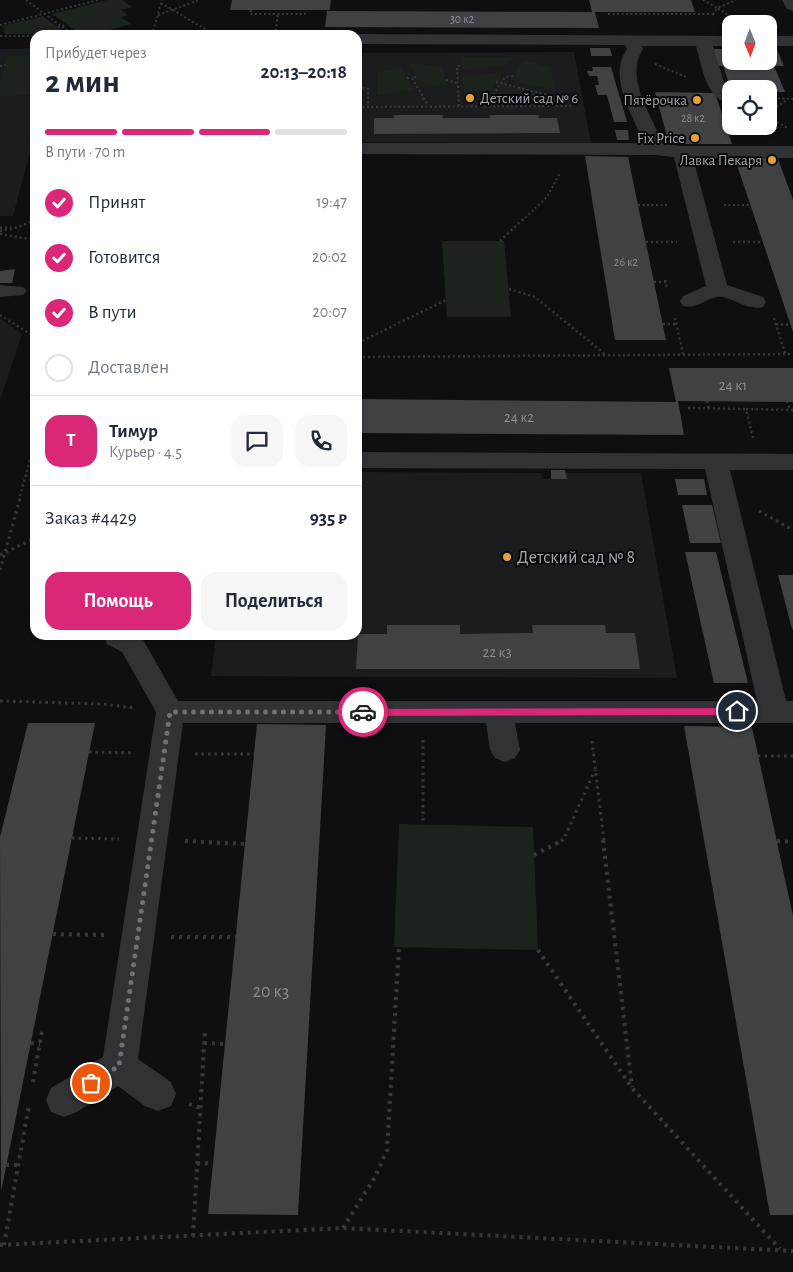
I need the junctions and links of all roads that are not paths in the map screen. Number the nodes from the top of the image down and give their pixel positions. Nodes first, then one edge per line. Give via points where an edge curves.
1 (790, 0) edge
2 (793, 6) edge
3 (362, 39) edge
4 (703, 41) junction
5 (722, 41) edge
6 (778, 41) edge
7 (793, 41) edge
8 (631, 47) junction
9 (722, 87) edge
10 (474, 148) junction
11 (656, 149) junction
12 (362, 150) edge
13 (682, 152) junction
14 (793, 152) edge
15 (474, 168) dead end
16 (717, 289) junction
17 (691, 301) dead end
18 (755, 302) dead end
19 (362, 460) edge
20 (793, 462) edge
21 (716, 463) junction
22 (123, 640) edge
23 (784, 711) edge
24 (170, 712) junction
25 (499, 712) junction
26 (505, 750) dead end
27 (119, 1066) junction
28 (158, 1094) dead end
29 (64, 1100) dead end

1 - 2 street
3 - 8 street
4 - 5 street
4 - 8 street
4 - 9 street
6 - 7 street
8 - 11 street via 627,66 638,108
10 - 11 street
10 - 12 street
10 - 15 street
11 - 13 street
13 - 14 street
13 - 16 street
16 - 17 street
16 - 18 street
19 - 21 street
20 - 21 street
21 - 23 street
22 - 24 street via 132,645
23 - 25 street
24 - 25 street
24 - 27 street
25 - 26 street
27 - 28 street
27 - 29 street

